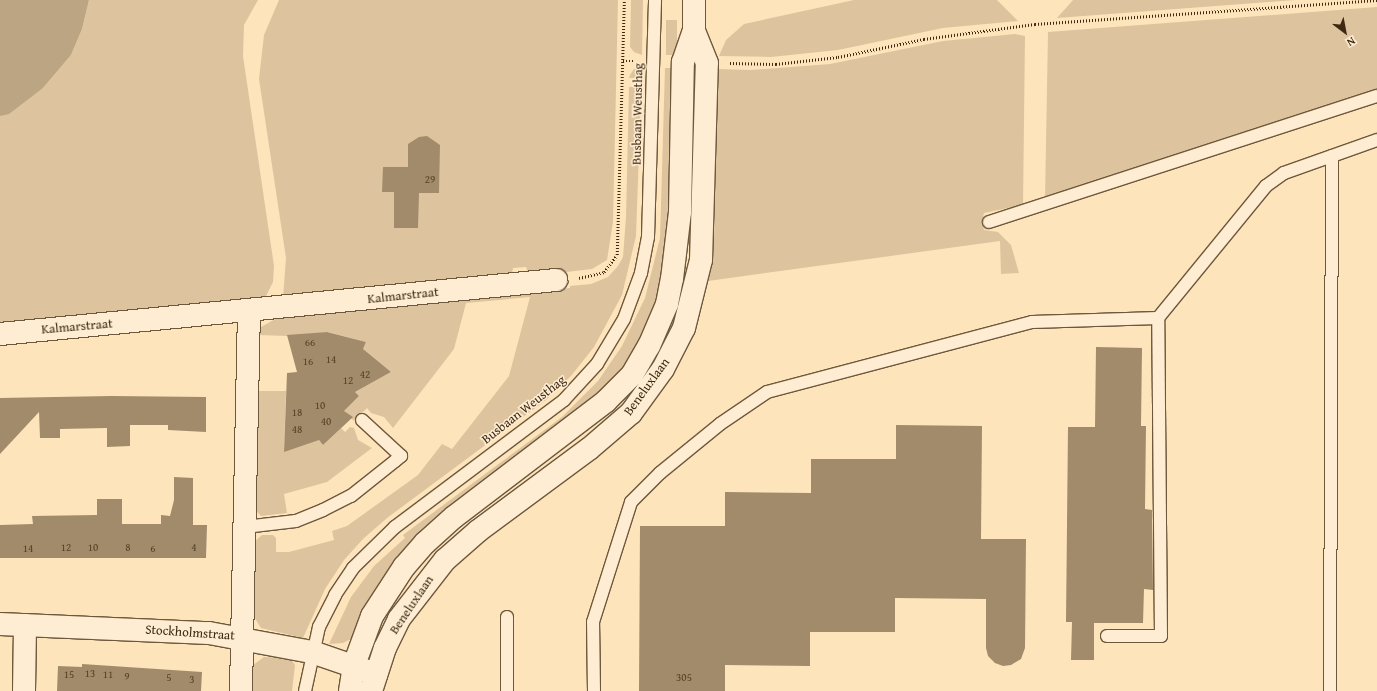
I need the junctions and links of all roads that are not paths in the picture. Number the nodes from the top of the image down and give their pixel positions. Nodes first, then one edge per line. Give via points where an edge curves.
1 (655, 0) edge
2 (694, 0) edge
3 (694, 30) junction
4 (1377, 96) edge
5 (1377, 140) edge
6 (1332, 156) junction
7 (989, 222) dead end
8 (556, 280) road end
9 (249, 311) junction
10 (1158, 318) junction
11 (0, 334) edge
12 (362, 420) dead end
13 (245, 527) junction
14 (507, 617) dead end
15 (0, 624) edge
16 (25, 625) junction
17 (1107, 636) dead end
18 (243, 637) junction
19 (312, 652) junction
20 (354, 665) junction
21 (373, 682) edge
22 (24, 691) edge
23 (241, 691) edge
24 (305, 691) edge
25 (350, 691) edge
26 (507, 691) edge
27 (594, 691) edge
28 (1330, 691) edge

1 - 19 lane, Busbaan Weusthag via 647,242 633,296 612,341 588,374 554,408 395,526 372,547 334,595 319,628
2 - 3 street, Beneluxlaan
3 - 20 street, Beneluxlaan via 683,62 680,212 672,279 667,304 649,346 632,375 606,401 454,517 425,543 404,566 372,616
3 - 21 street, Beneluxlaan via 707,63 701,260 684,328 663,369 631,413 590,449 515,503 445,560 399,619 384,648
4 - 7 lane
5 - 6 lane
6 - 10 lane via 1284,173 1266,186
6 - 28 lane
8 - 9 street, Kalmarstraat
9 - 11 street, Kalmarstraat
9 - 13 street
10 - 17 lane via 1162,636
10 - 27 lane via 1032,322 767,392 720,424 660,473 631,502 593,622
12 - 13 lane via 400,456 395,461 351,496 323,510 296,521
13 - 18 street
14 - 26 lane
15 - 16 street, Stockholmstraat
16 - 18 street, Stockholmstraat via 209,633
16 - 22 street
18 - 19 street, Stockholmstraat
18 - 23 street
19 - 20 street, Stockholmstraat
19 - 24 lane, Busbaan Weusthag
20 - 21 street, Stockholmstraat
20 - 25 street, Beneluxlaan

